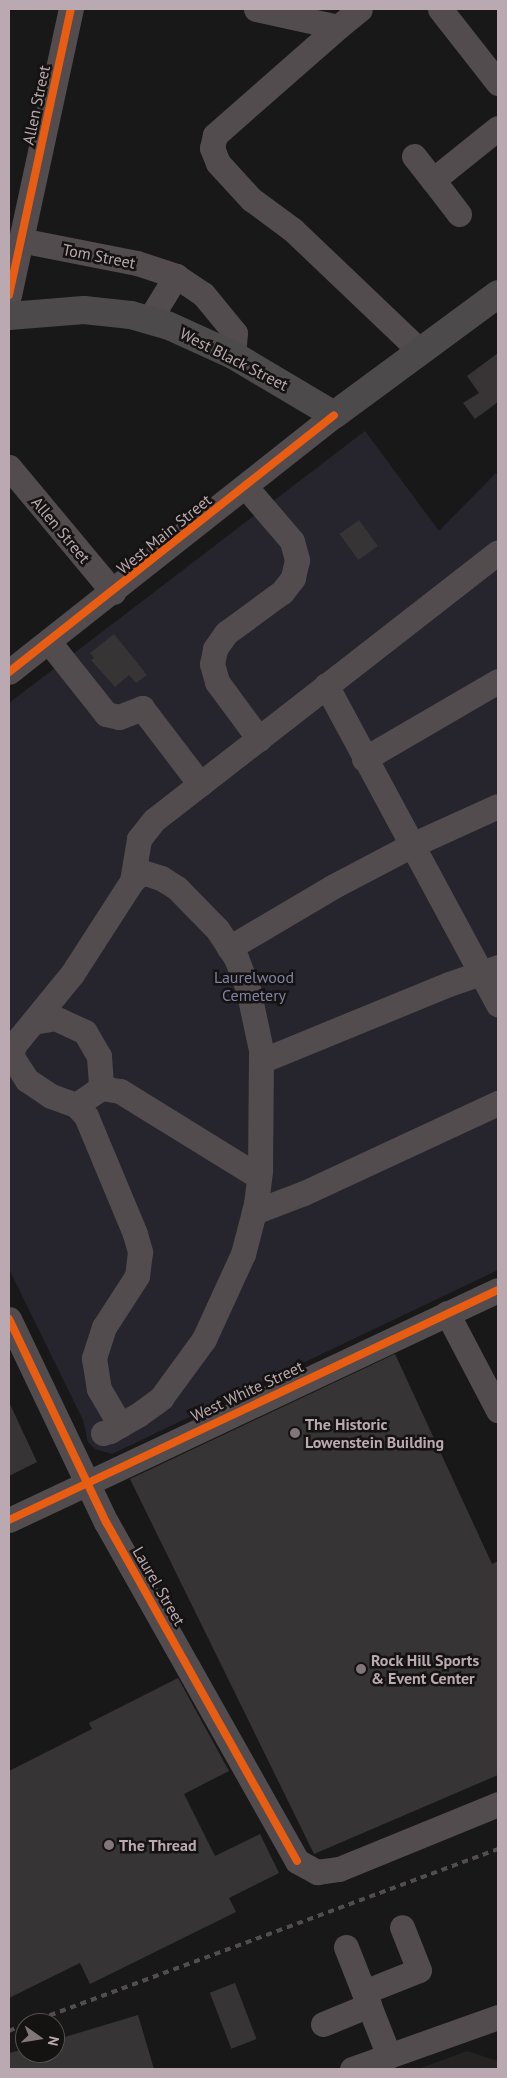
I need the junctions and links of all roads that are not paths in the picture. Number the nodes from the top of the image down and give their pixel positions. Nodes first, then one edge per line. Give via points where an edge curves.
1 (71, 9) edge
2 (256, 9) edge
3 (360, 9) edge
4 (440, 9) edge
5 (338, 27) junction
6 (498, 83) edge
7 (498, 128) edge
8 (414, 156) dead end
9 (433, 180) junction
10 (459, 214) dead end
11 (20, 240) junction
12 (176, 276) junction
13 (498, 294) edge
14 (9, 295) edge
15 (9, 316) edge
16 (149, 320) junction
17 (420, 352) junction
18 (233, 355) junction
19 (334, 415) junction
20 (9, 467) edge
21 (245, 486) junction
22 (498, 552) edge
23 (113, 592) junction
24 (49, 642) junction
25 (9, 672) edge
26 (498, 681) edge
27 (326, 685) junction
28 (259, 739) junction
29 (364, 759) junction
30 (200, 784) junction
31 (498, 806) edge
32 (412, 845) junction
33 (132, 881) junction
34 (229, 948) junction
35 (489, 970) edge
36 (498, 1005) edge
37 (33, 1022) junction
38 (11, 1052) edge
39 (261, 1061) junction
40 (101, 1088) junction
41 (498, 1103) edge
42 (76, 1105) junction
43 (259, 1177) junction
44 (254, 1212) junction
45 (498, 1290) edge
46 (447, 1313) junction
47 (12, 1333) edge
48 (498, 1410) edge
49 (87, 1481) junction
50 (9, 1520) edge
51 (498, 1804) edge
52 (402, 1927) dead end
53 (346, 1947) dead end
54 (366, 1998) junction
55 (498, 2018) edge
56 (323, 2024) dead end
57 (389, 2056) junction
58 (417, 2058) edge
59 (352, 2069) edge

1 - 11 street, Allen Street
2 - 5 street
3 - 5 street
4 - 6 street
5 - 17 street via 215,135 212,148 218,163 250,199 293,230
7 - 9 street
8 - 9 street
9 - 10 street
11 - 12 street, Tom Street via 137,263
11 - 14 street, Allen Street
12 - 16 street
12 - 18 street, Tom Street via 203,294 235,333
13 - 17 main road, West Main Street
15 - 16 main road, West Black Street via 84,310
16 - 18 main road, West Black Street
17 - 19 main road, West Main Street
18 - 19 main road, West Black Street
19 - 21 street, West Main Street
20 - 23 street, Allen Street
21 - 23 street, West Main Street
21 - 28 street via 292,541 297,560 293,578 282,592 226,633 215,649 212,664 218,682
22 - 27 street
23 - 24 street, West Main Street
24 - 25 street, West Main Street
24 - 30 street via 106,714 119,717 142,708
26 - 29 street
27 - 28 street
27 - 29 street
28 - 30 street
29 - 32 street
30 - 33 street via 144,830 136,849
31 - 32 street
32 - 34 street via 271,921
32 - 35 street
33 - 34 street via 142,872 161,878 176,888
33 - 37 street via 72,974
34 - 39 street via 248,989
35 - 36 street
35 - 39 street
37 - 38 street
37 - 40 street via 54,1018 85,1032 99,1056
38 - 42 street via 27,1080 45,1092
39 - 43 street
40 - 42 street
40 - 43 street via 130,1095
41 - 44 street via 304,1193
42 - 44 street via 86,1116 104,1156 140,1252 137,1276 104,1327 94,1358 99,1389 112,1429 150,1407 166,1392 204,1339 234,1278
43 - 44 street
45 - 46 street, West White Street
46 - 48 street
46 - 49 street, West White Street
47 - 49 street, Laurel Street
49 - 50 street, West White Street
49 - 51 street, Laurel Street via 106,1522 297,1861 317,1872 339,1869
52 - 54 street via 419,1970
53 - 54 street
54 - 56 street
54 - 57 street
55 - 58 street
57 - 58 street
57 - 59 street

